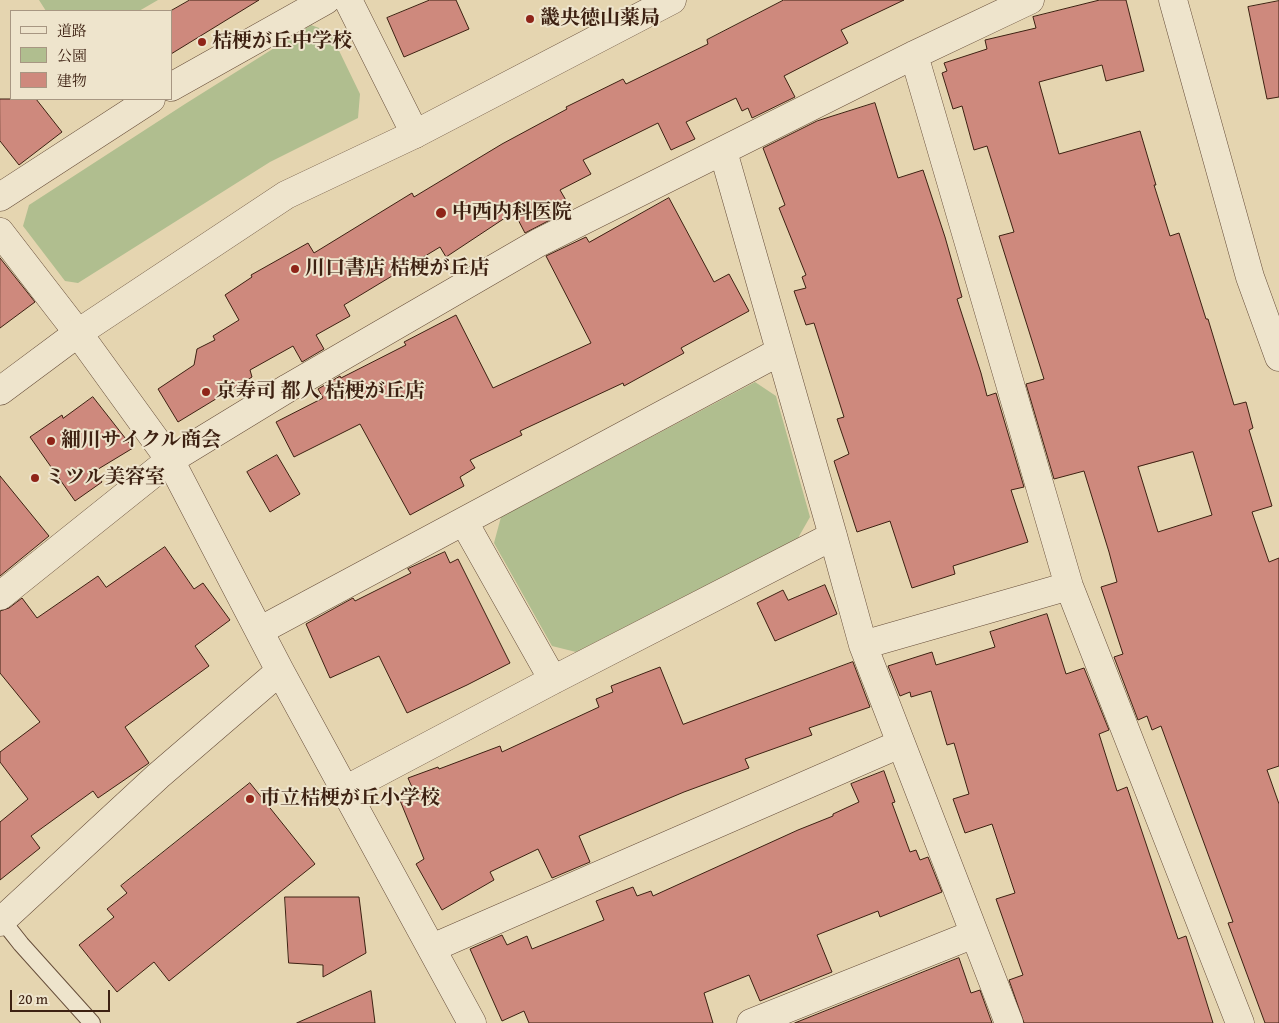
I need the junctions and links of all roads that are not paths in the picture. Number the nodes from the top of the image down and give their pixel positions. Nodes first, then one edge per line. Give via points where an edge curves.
1 (326, 0) edge
2 (348, 0) edge
3 (672, 0) edge
4 (1030, 0) edge
5 (1173, 0) edge
6 (914, 55) junction
7 (172, 86) edge
8 (149, 100) edge
9 (415, 134) junction
10 (723, 151) junction
11 (0, 197) edge
12 (0, 232) edge
13 (78, 333) junction
14 (779, 352) junction
15 (1279, 358) edge
16 (0, 391) edge
17 (170, 460) junction
18 (464, 522) junction
19 (834, 536) junction
20 (1068, 586) junction
21 (0, 596) edge
22 (260, 631) junction
23 (863, 645) junction
24 (280, 671) junction
25 (553, 680) junction
26 (900, 744) junction
27 (345, 790) junction
28 (1, 921) edge
29 (974, 934) junction
30 (432, 948) junction
31 (92, 1023) edge
32 (472, 1023) edge
33 (751, 1023) edge
34 (1009, 1023) edge
35 (1240, 1023) edge

1 - 7 street
2 - 9 street
3 - 9 street
4 - 6 street
5 - 15 street via 1250,277
6 - 10 street
6 - 20 street
8 - 11 street
9 - 13 street via 286,195
10 - 14 street
10 - 17 street via 538,243
12 - 13 street
13 - 16 street
13 - 17 street
14 - 18 street
14 - 19 street
17 - 21 street
17 - 22 street
18 - 22 street
18 - 25 street
19 - 23 street
19 - 25 street
20 - 23 street
20 - 35 street
22 - 24 street
23 - 26 street
24 - 27 street
24 - 28 street via 158,776
25 - 27 street
26 - 29 street
26 - 30 street
27 - 30 street
28 - 31 lane
29 - 33 street
29 - 34 street
30 - 32 street

